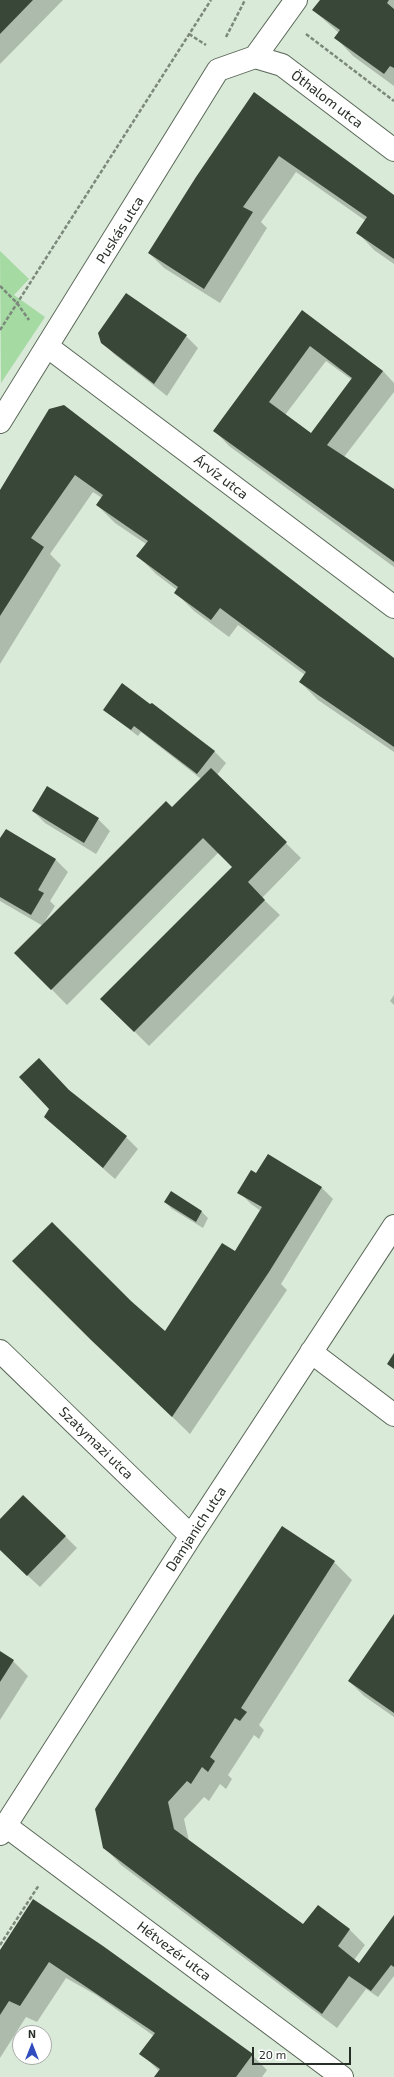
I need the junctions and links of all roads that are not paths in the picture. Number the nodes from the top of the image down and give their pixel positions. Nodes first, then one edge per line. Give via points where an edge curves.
1 (296, 0) edge
2 (255, 57) junction
3 (394, 150) edge
4 (48, 347) junction
5 (0, 422) edge
6 (394, 607) edge
7 (394, 1226) edge
8 (0, 1350) edge
9 (311, 1352) junction
10 (394, 1415) edge
11 (191, 1536) junction
12 (3, 1830) edge
13 (342, 2077) edge

1 - 2 street
2 - 3 street, Öthalom utca via 282,65
2 - 4 street, Puskás utca via 218,70
4 - 5 street, Puskás utca
4 - 6 street, Árvíz utca
7 - 9 street, Damjanich utca
8 - 11 street, Szatymazi utca
9 - 10 street
9 - 11 street, Damjanich utca
11 - 12 street, Damjanich utca
12 - 13 street, Hétvezér utca via 54,1862

